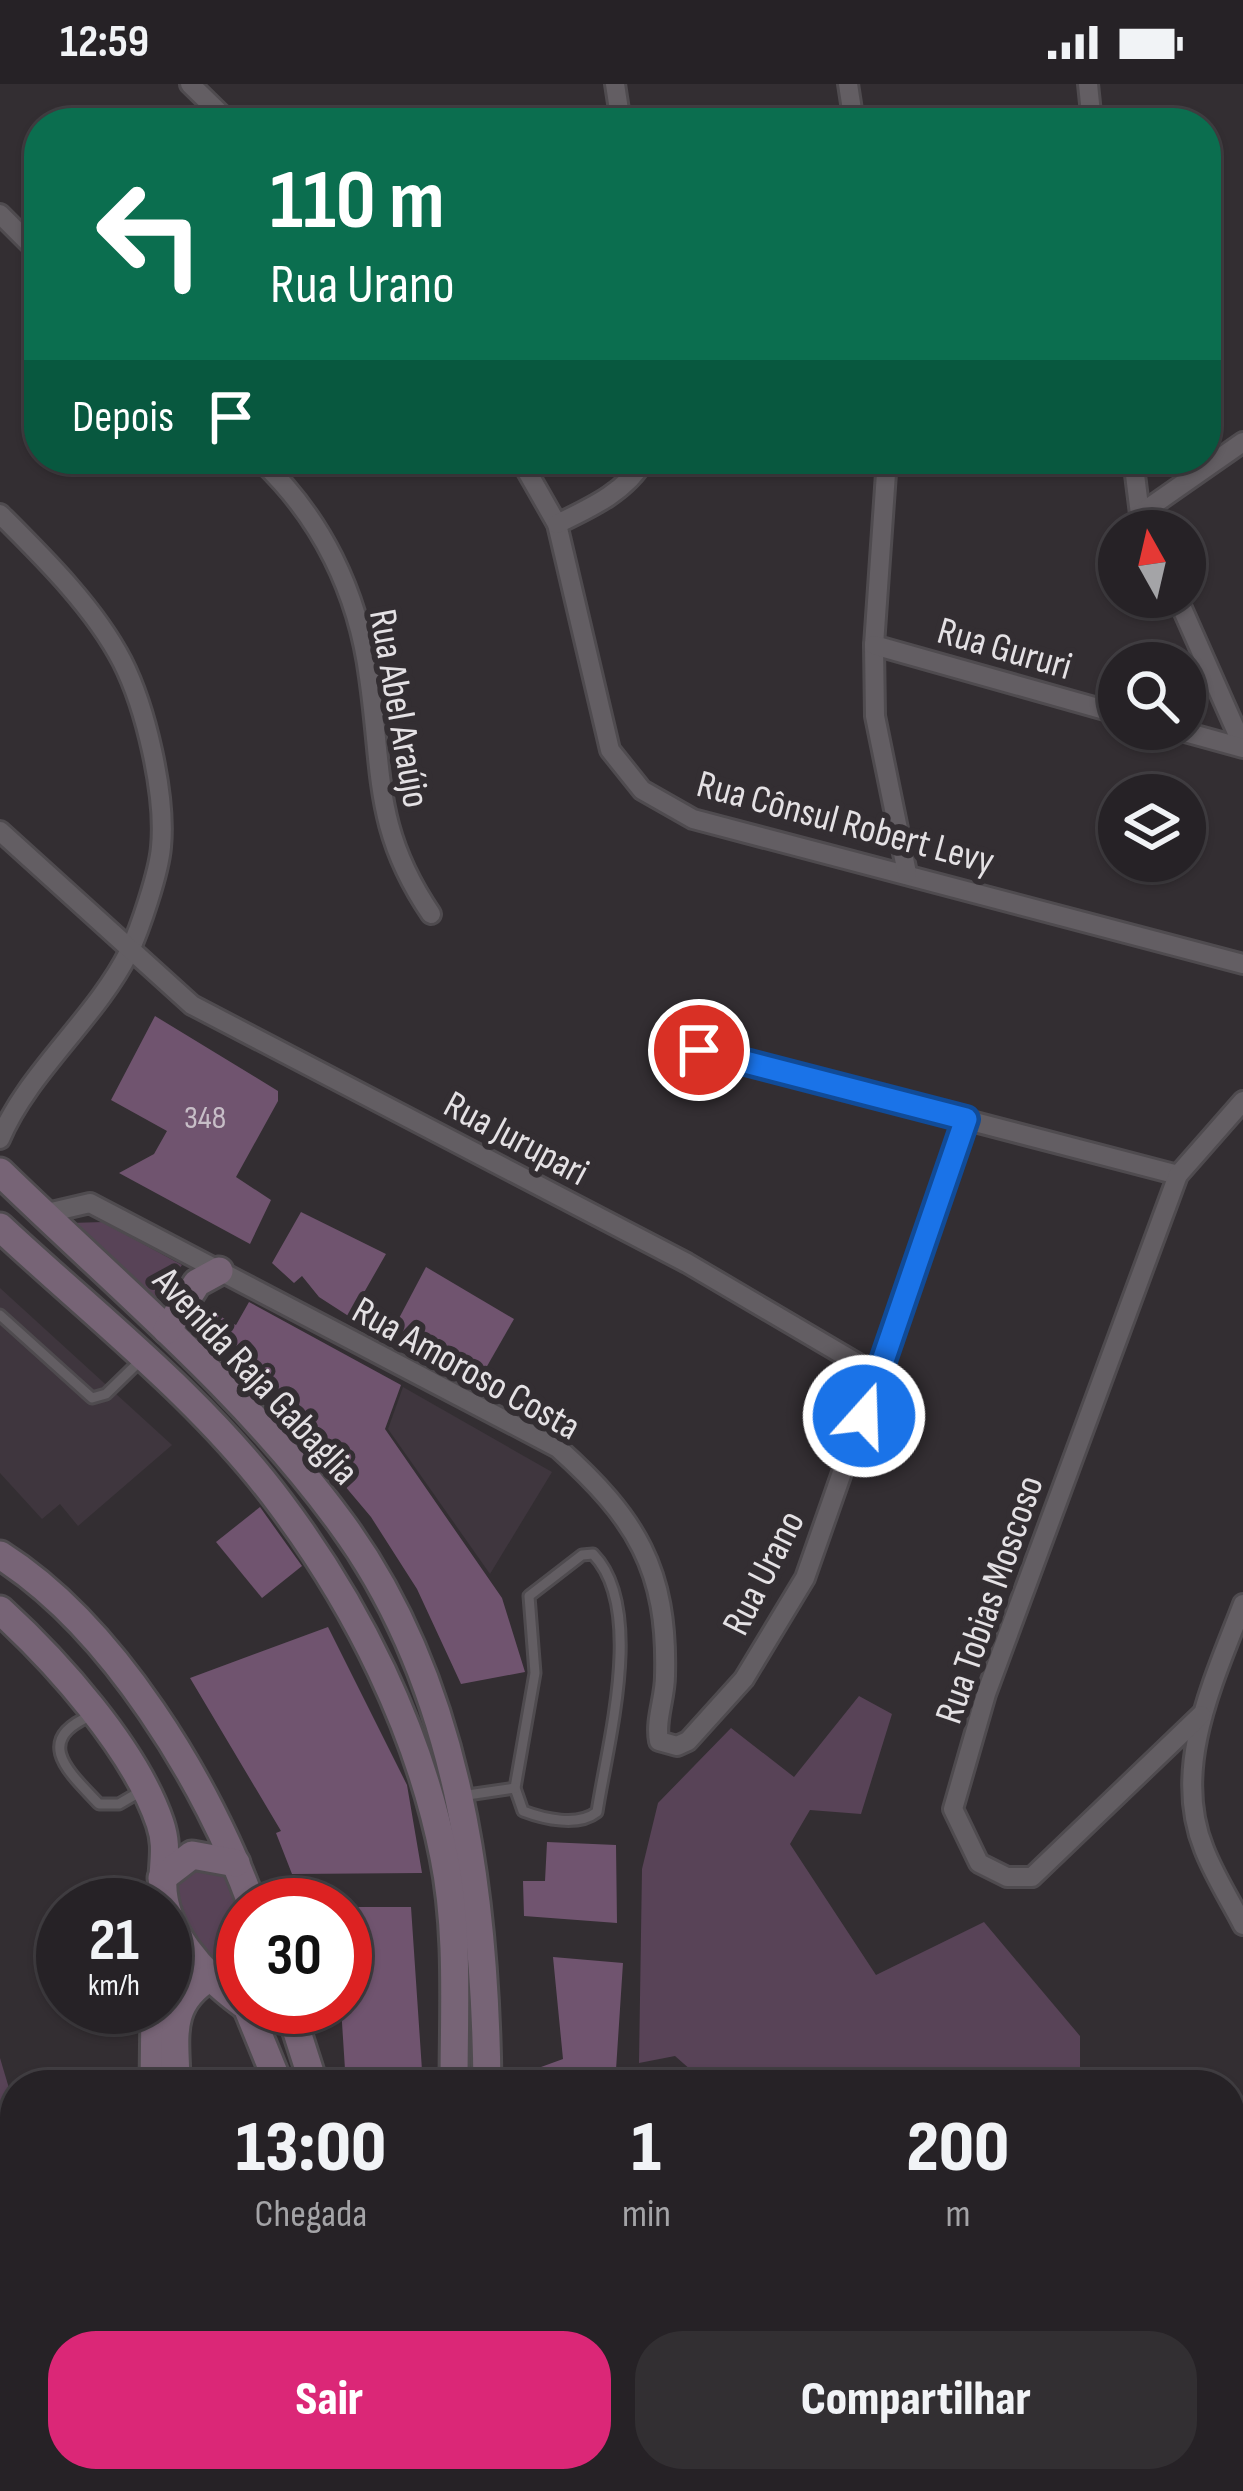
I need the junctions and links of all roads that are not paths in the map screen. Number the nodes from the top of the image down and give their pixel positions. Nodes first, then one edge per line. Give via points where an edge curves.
1 (190, 84) edge
2 (215, 108) edge
3 (0, 214) edge
4 (24, 238) edge
5 (275, 474) edge
6 (529, 474) edge
7 (636, 474) edge
8 (886, 474) edge
9 (1136, 474) edge
10 (1203, 474) edge
11 (1142, 510) edge
12 (1159, 510) edge
13 (0, 514) edge
14 (557, 524) junction
15 (1186, 618) edge
16 (874, 645) junction
17 (1098, 708) edge
18 (1206, 737) edge
19 (1243, 747) edge
20 (0, 831) edge
21 (907, 873) junction
22 (431, 914) dead end
23 (129, 951) junction
24 (1243, 964) edge
25 (699, 1050) dead end
26 (1243, 1101) edge
27 (5, 1118) edge
28 (966, 1119) junction
29 (0, 1139) edge
30 (0, 1172) edge
31 (1178, 1175) junction
32 (43, 1214) junction
33 (0, 1228) edge
34 (219, 1271) junction
35 (0, 1315) edge
36 (167, 1330) junction
37 (142, 1359) junction
38 (879, 1376) junction
39 (0, 1556) edge
40 (1243, 1604) edge
41 (0, 1610) edge
42 (94, 1713) junction
43 (1201, 1715) junction
44 (665, 1746) joint
45 (515, 1788) junction
46 (143, 1790) junction
47 (458, 1797) junction
48 (236, 1863) junction
49 (162, 1878) joint
50 (242, 1878) edge
51 (1243, 1925) edge
52 (192, 1953) edge
53 (209, 1978) junction
54 (216, 1979) edge
55 (216, 1983) edge
56 (155, 2034) edge
57 (257, 2034) edge
58 (298, 2034) edge
59 (486, 2053) junction
60 (154, 2070) edge
61 (176, 2070) edge
62 (273, 2070) edge
63 (309, 2070) edge
64 (454, 2070) edge
65 (487, 2070) edge
66 (493, 2070) edge

1 - 2 street
3 - 4 street
5 - 22 street, Rua Abel Araújo via 333,549 369,671 385,824
6 - 14 street, Rua Cônsul Robert Levy
7 - 14 street
8 - 16 street
9 - 11 street
10 - 12 street
13 - 23 street via 85,607 122,660 145,719 161,848
14 - 21 street, Rua Cônsul Robert Levy via 610,750 642,790 693,819
15 - 19 street
16 - 17 street, Rua Gururi
16 - 21 street via 875,716
18 - 19 street
20 - 23 street, Rua Jurupari
21 - 24 street, Rua Cônsul Robert Levy
23 - 27 street
23 - 38 street, Rua Jurupari via 192,1005 687,1263
25 - 28 street
26 - 31 street, Rua Tobias Moscoso
27 - 29 street
28 - 31 street
28 - 38 street, Rua Urano
30 - 32 main road, Avenida Raja Gabaglia
31 - 43 street, Rua Tobias Moscoso via 986,1694 953,1809 965,1839 980,1863 1007,1877 1032,1877
32 - 34 street, Rua Amoroso Costa via 90,1203
32 - 36 main road, Avenida Raja Gabaglia
33 - 37 main road, Avenida Raja Gabaglia
34 - 36 main road via 197,1282
34 - 44 street, Rua Amoroso Costa via 558,1448 607,1492 640,1541 664,1602 657,1732
35 - 37 lane via 92,1398
36 - 47 main road, Avenida Raja Gabaglia via 345,1527 421,1669
37 - 64 main road, Avenida Raja Gabaglia via 280,1502 418,1750 445,1861
38 - 44 street, Rua Urano via 805,1578 744,1679 688,1741
39 - 48 main road via 88,1631 160,1724
40 - 43 street
41 - 42 main road
42 - 46 main road
42 - 46 lane via 61,1733 68,1770 99,1804 119,1804
43 - 51 street via 1192,1780 1202,1846
45 - 45 lane via 532,1815 577,1821 597,1812 620,1634 608,1576 593,1554 530,1596 535,1673
45 - 47 lane
46 - 49 main road via 167,1851
47 - 59 main road, Avenida Raja Gabaglia
48 - 49 main road via 192,1855
48 - 50 main road
52 - 53 main road
53 - 54 main road
53 - 55 main road
53 - 61 main road via 182,1998
56 - 60 main road
57 - 62 main road
58 - 63 main road
59 - 65 main road, Avenida Raja Gabaglia
59 - 66 street

